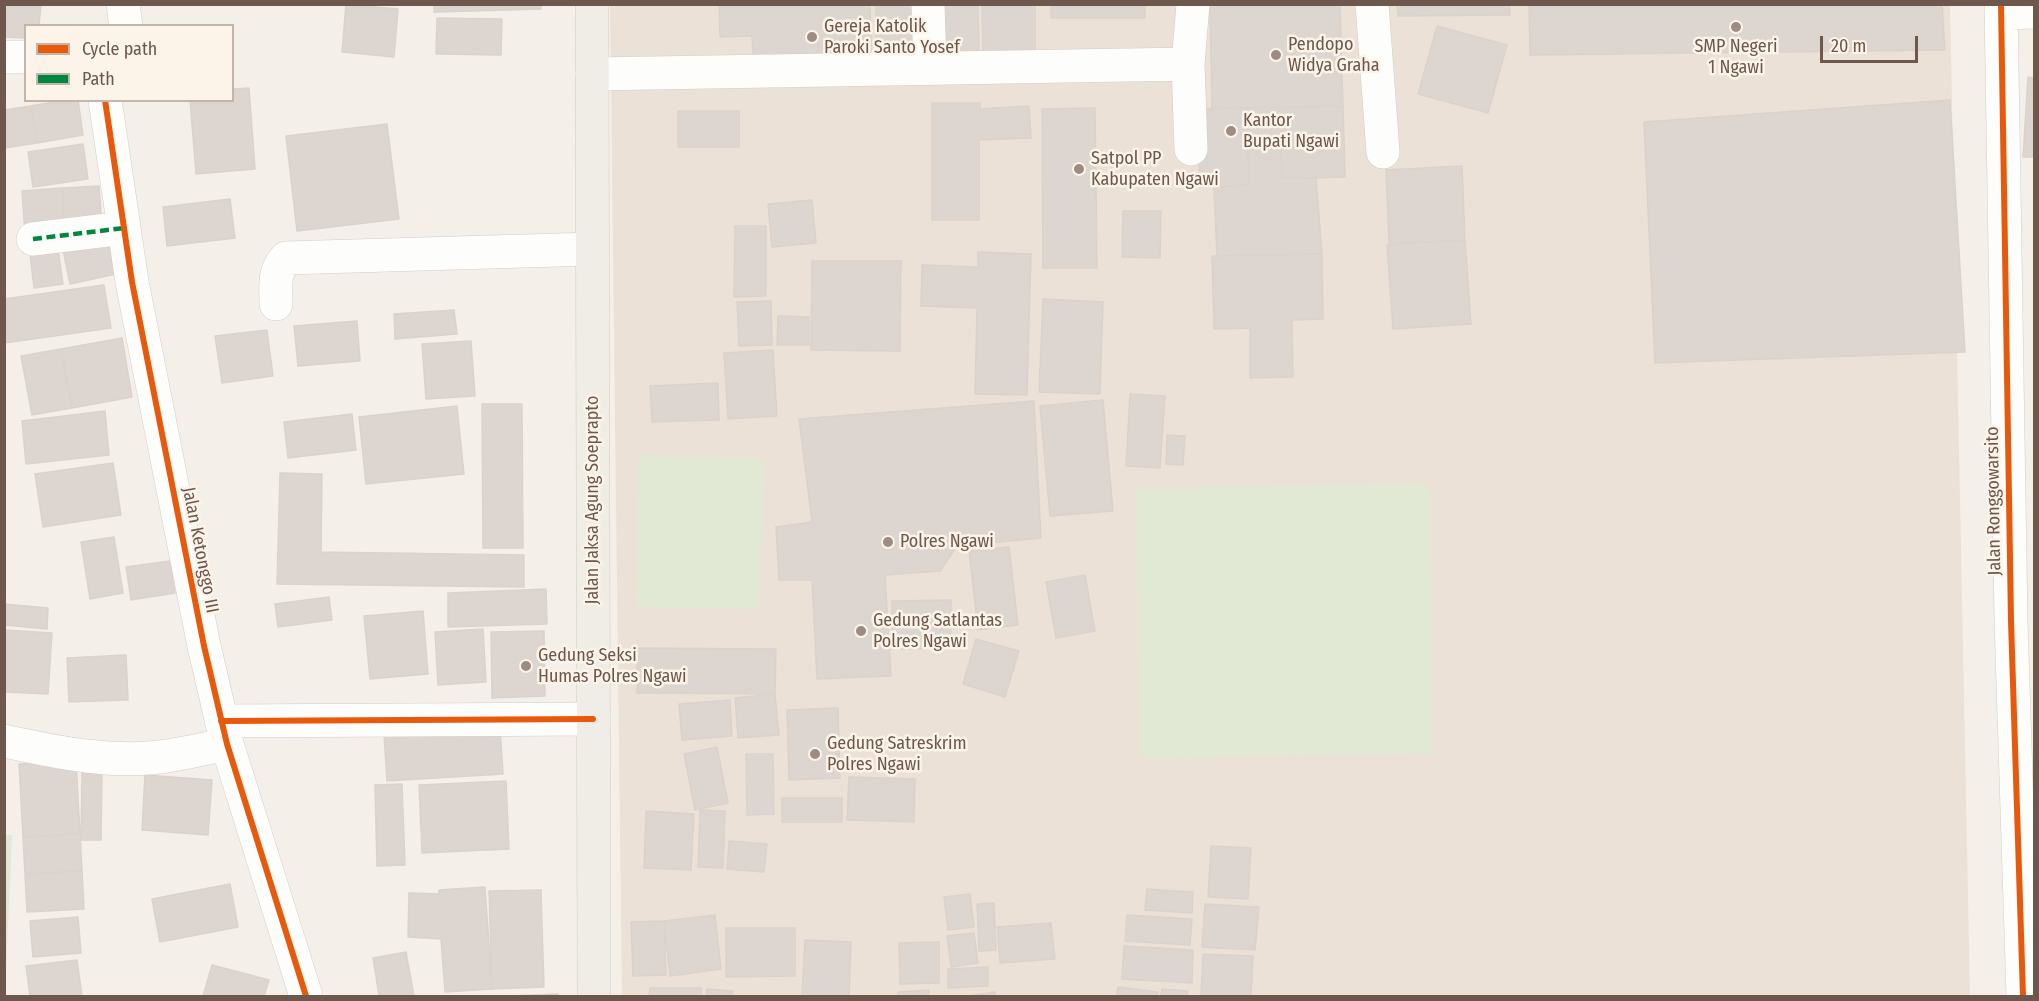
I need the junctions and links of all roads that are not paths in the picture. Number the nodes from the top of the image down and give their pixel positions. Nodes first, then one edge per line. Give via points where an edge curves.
1 (123, 4) edge
2 (592, 4) edge
3 (928, 4) edge
4 (1193, 4) edge
5 (1372, 4) edge
6 (2001, 9) edge
7 (2034, 12) edge
8 (126, 24) edge
9 (4, 57) edge
10 (24, 57) edge
11 (1188, 64) junction
12 (930, 68) junction
13 (592, 74) junction
14 (105, 102) edge
15 (1191, 149) dead end
16 (1383, 152) dead end
17 (124, 228) junction
18 (33, 239) dead end
19 (592, 249) junction
20 (276, 304) dead end
21 (2023, 621) edge
22 (593, 719) junction
23 (224, 733) junction
24 (4, 741) edge
25 (306, 996) edge
26 (594, 996) edge
27 (2023, 996) edge

1 - 8 street
2 - 13 main road, Jalan Jaksa Agung Soeprapto
3 - 12 street
4 - 11 street
5 - 16 street
6 - 7 street
6 - 21 street, Jalan Ronggowarsito
9 - 10 street
11 - 12 street
11 - 15 street
12 - 13 street
13 - 19 main road, Jalan Jaksa Agung Soeprapto
14 - 17 street, Jalan Ketonggo III
17 - 18 street
17 - 23 street, Jalan Ketonggo III
19 - 20 street via 286,258 276,275
19 - 22 main road, Jalan Jaksa Agung Soeprapto
21 - 27 street, Jalan Ronggowarsito
22 - 23 street
22 - 26 main road, Jalan Jaksa Agung Soeprapto
23 - 24 street via 171,756 120,759 55,752
23 - 25 street, Jalan Ketonggo III

